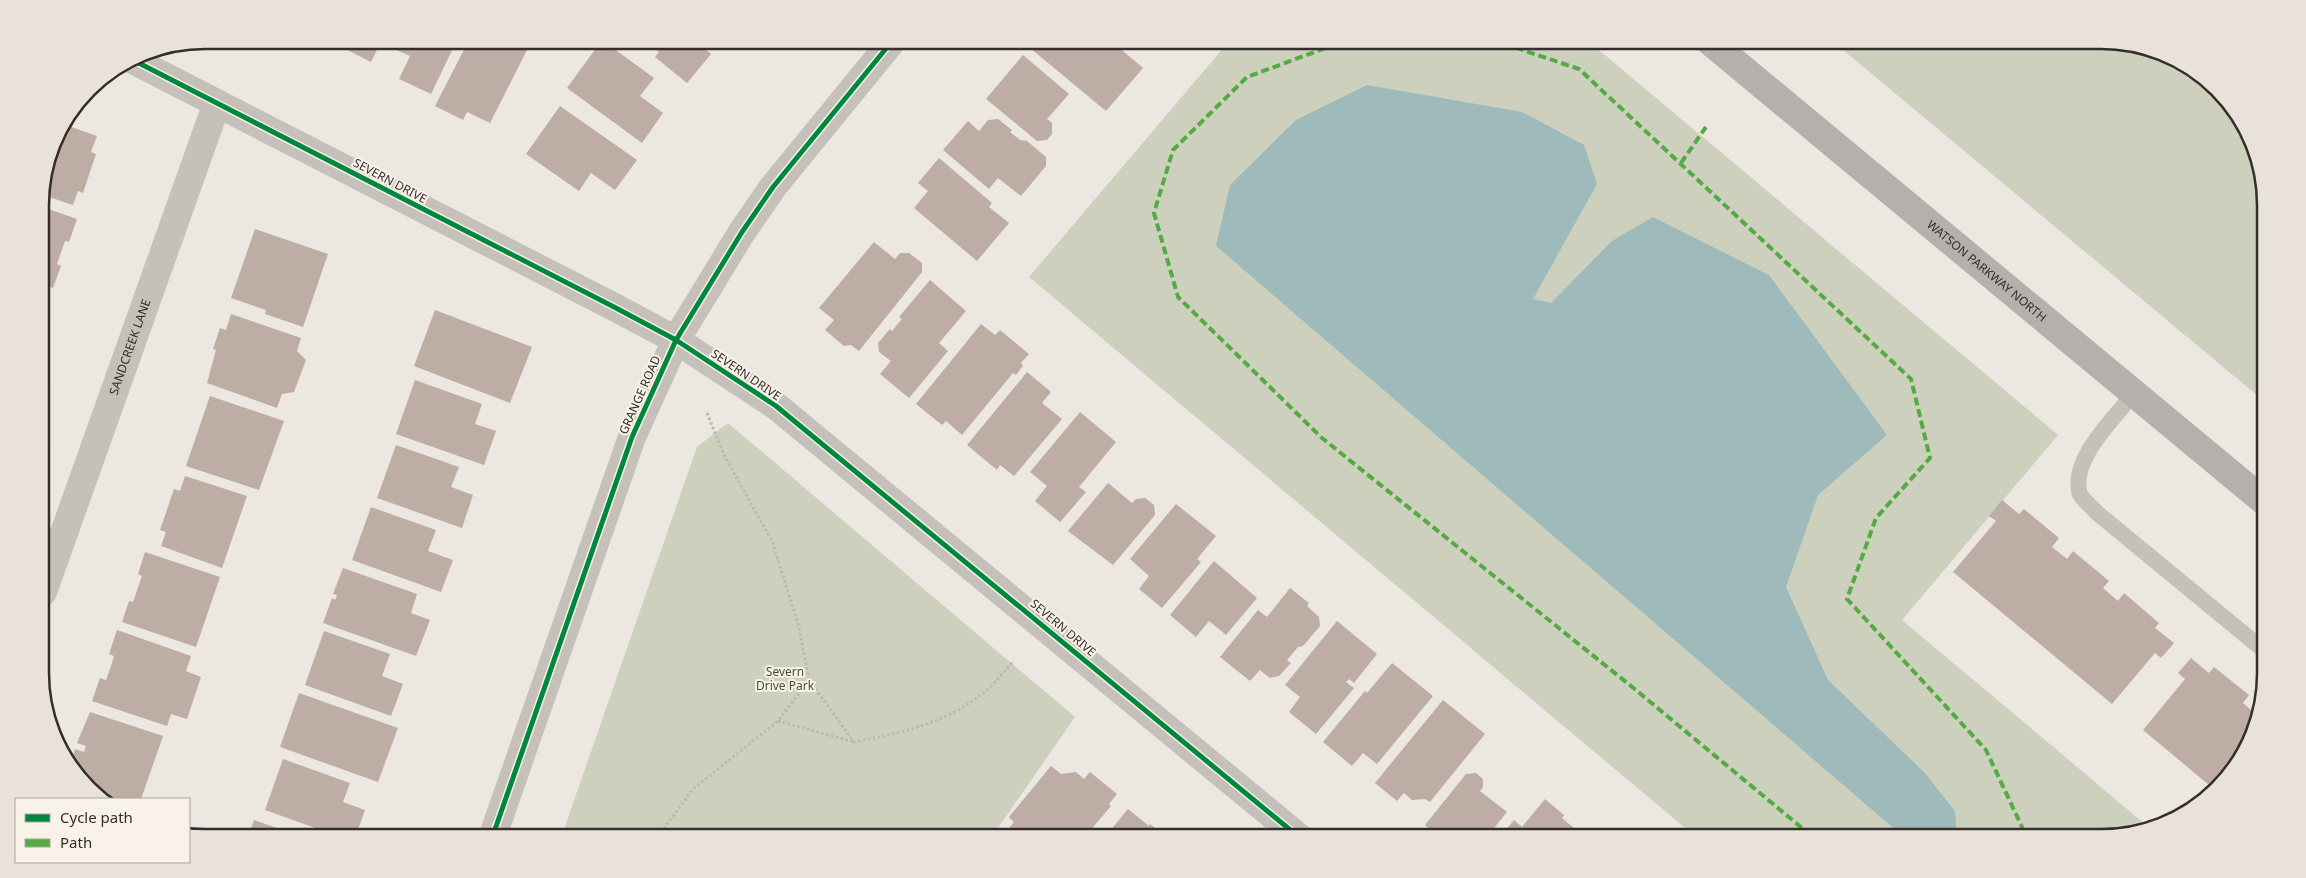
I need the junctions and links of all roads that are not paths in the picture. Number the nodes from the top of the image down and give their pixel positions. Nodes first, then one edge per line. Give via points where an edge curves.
1 (886, 49) edge
2 (1719, 49) edge
3 (140, 63) edge
4 (217, 103) junction
5 (676, 340) junction
6 (2134, 393) junction
7 (2257, 495) edge
8 (49, 572) edge
9 (2257, 645) edge
10 (495, 829) edge
11 (1289, 829) edge

1 - 5 street, GRANGE ROAD via 773,187
2 - 6 main road, WATSON PARKWAY NORTH
3 - 4 street, SEVERN DRIVE
4 - 5 street, SEVERN DRIVE
4 - 8 street, SANDCREEK LANE
5 - 10 street, GRANGE ROAD via 632,437
5 - 11 street, SEVERN DRIVE via 776,406
6 - 7 main road, WATSON PARKWAY NORTH
6 - 9 lane via 2084,457 2078,476 2079,493 2096,512

